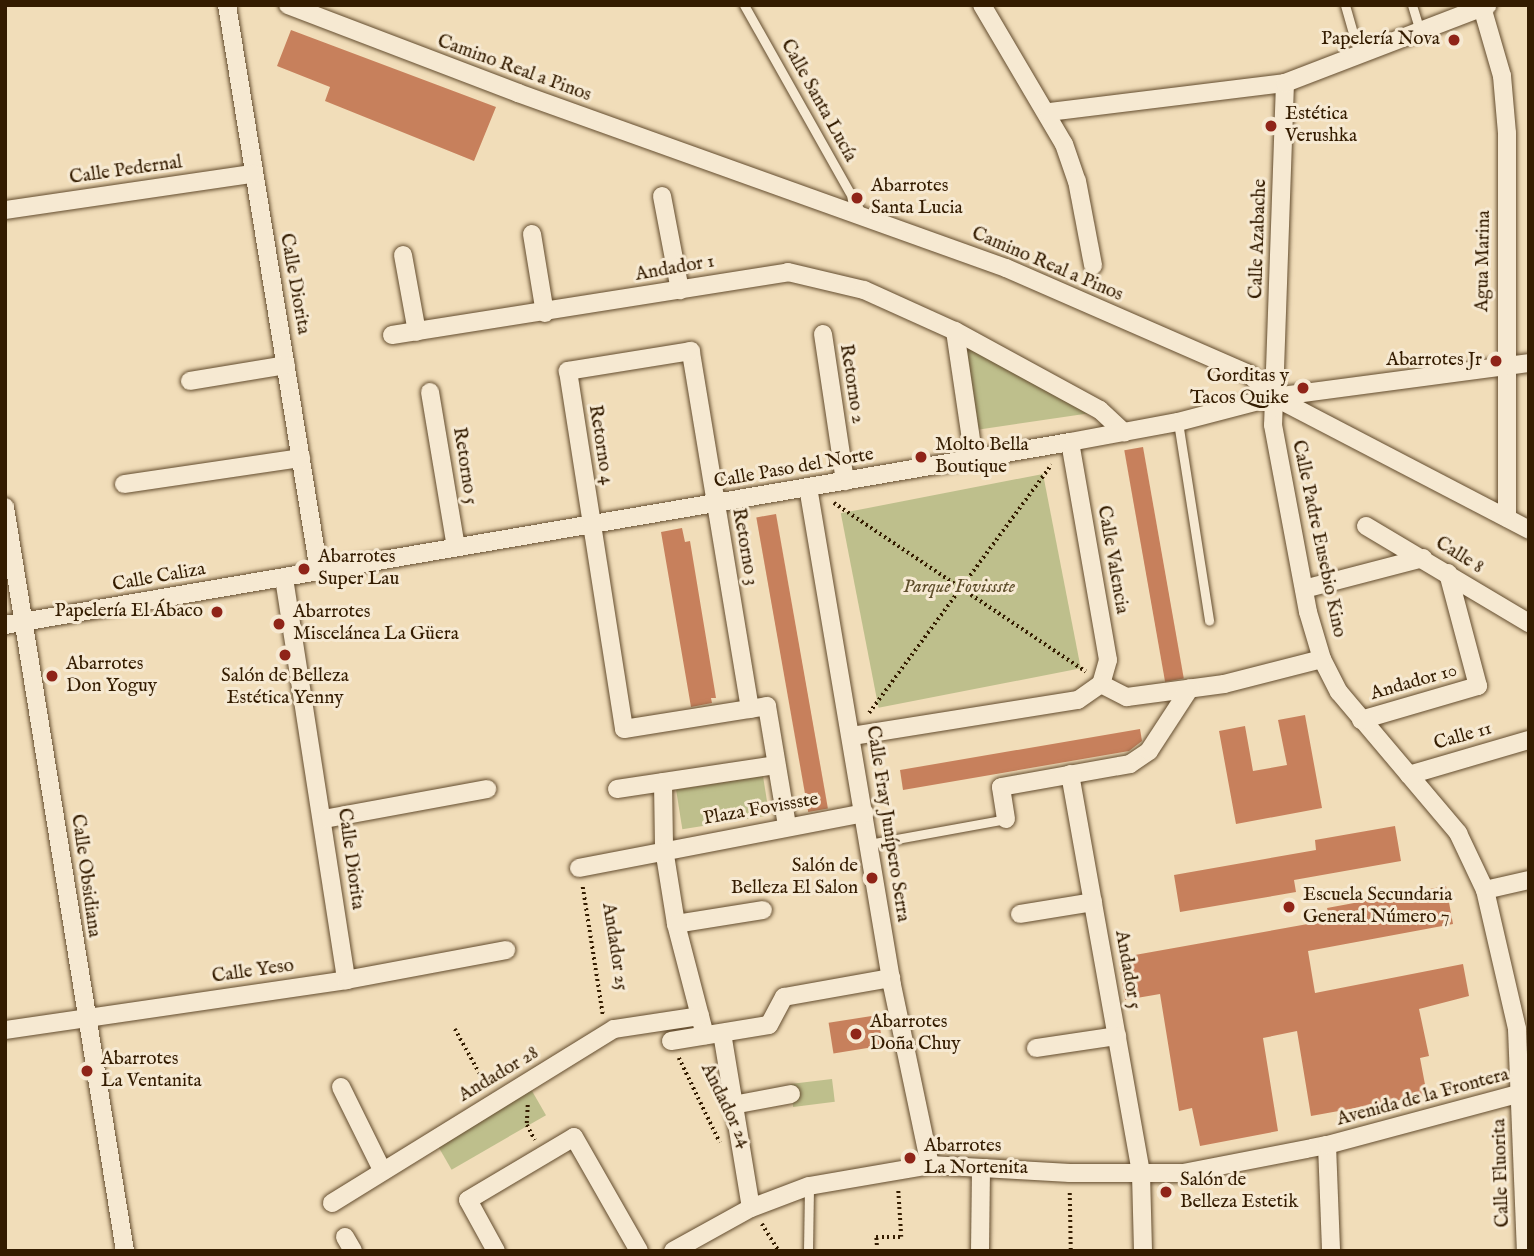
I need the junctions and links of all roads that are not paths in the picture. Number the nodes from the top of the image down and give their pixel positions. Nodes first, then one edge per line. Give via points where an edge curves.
1 (227, 5) edge
2 (288, 5) edge
3 (744, 5) edge
4 (1345, 5) edge
5 (1412, 5) edge
6 (984, 6) edge
7 (1485, 6) edge
8 (1420, 31) junction
9 (1359, 54) junction
10 (1285, 83) junction
11 (1049, 112) junction
12 (253, 174) junction
13 (663, 196) dead end
14 (5, 211) edge
15 (862, 214) junction
16 (532, 234) dead end
17 (403, 256) dead end
18 (1093, 265) dead end
19 (680, 290) junction
20 (545, 313) junction
21 (956, 331) junction
22 (416, 332) junction
23 (822, 334) dead end
24 (392, 335) dead end
25 (691, 351) joint
26 (1529, 363) edge
27 (286, 365) junction
28 (1504, 367) junction
29 (190, 381) dead end
30 (430, 392) dead end
31 (1274, 397) junction
32 (1178, 422) junction
33 (1124, 432) junction
34 (1070, 442) junction
35 (301, 458) junction
36 (974, 459) junction
37 (845, 481) junction
38 (124, 484) dead end
39 (808, 488) junction
40 (715, 504) junction
41 (5, 507) edge
42 (1507, 517) junction
43 (591, 525) junction
44 (1366, 526) dead end
45 (1529, 530) edge
46 (456, 547) junction
47 (1423, 558) junction
48 (319, 571) junction
49 (1448, 573) junction
50 (284, 578) junction
51 (1304, 589) junction
52 (1209, 621) dead end
53 (26, 622) junction
54 (1529, 624) edge
55 (5, 625) edge
56 (1322, 659) junction
57 (1101, 684) junction
58 (1190, 688) junction
59 (750, 709) junction
60 (1361, 720) junction
61 (852, 736) junction
62 (1529, 740) edge
63 (775, 765) junction
64 (1070, 774) junction
65 (1409, 775) junction
66 (663, 782) junction
67 (487, 789) dead end
68 (617, 789) dead end
69 (864, 813) junction
70 (324, 819) junction
71 (1006, 819) joint
72 (787, 826) junction
73 (869, 844) junction
74 (664, 849) junction
75 (579, 868) road end
76 (1529, 880) edge
77 (1485, 890) junction
78 (1093, 902) junction
79 (763, 910) dead end
80 (1020, 914) dead end
81 (676, 924) junction
82 (506, 950) dead end
83 (891, 978) junction
84 (346, 980) junction
85 (700, 1016) junction
86 (84, 1017) junction
87 (5, 1030) edge
88 (713, 1034) junction
89 (1117, 1036) junction
90 (671, 1041) road end
91 (1036, 1048) dead end
92 (341, 1087) dead end
93 (1525, 1092) edge
94 (792, 1094) dead end
95 (733, 1105) junction
96 (1327, 1145) junction
97 (930, 1165) junction
98 (981, 1169) junction
99 (382, 1170) junction
100 (1141, 1174) junction
101 (809, 1186) junction
102 (332, 1203) dead end
103 (751, 1208) junction
104 (677, 1250) edge
105 (125, 1251) edge
106 (496, 1251) edge
107 (639, 1251) edge
108 (808, 1251) edge
109 (980, 1251) edge
110 (1143, 1251) edge
111 (1331, 1251) edge
112 (1526, 1251) edge

1 - 12 street, Calle Diorita
2 - 15 street, Camino Real a Pinos via 518,93
3 - 15 lane, Calle Santa Lucía
4 - 9 lane
5 - 8 lane
6 - 11 street
7 - 8 street
7 - 28 street, Agua Marina via 1502,76 1507,133
8 - 9 street
9 - 10 street
10 - 11 street
10 - 31 street, Calle Azabache
11 - 18 street via 1077,181
12 - 14 street, Calle Pedernal
12 - 27 street, Calle Diorita
13 - 19 street
15 - 31 street, Camino Real a Pinos via 1006,268 1249,374
16 - 20 street
17 - 22 street
19 - 20 street, Andador 1
19 - 21 street, Andador 1 via 788,272 864,290
20 - 22 street, Andador 1
21 - 33 street, Andador 1 via 1100,410
21 - 36 street
22 - 24 street, Andador 1
23 - 37 street, Retorno 2
25 - 40 street, Retorno 3
25 - 43 street, Retorno 4 via 568,371
26 - 28 street, Calle Paso del Norte
27 - 29 street
27 - 35 street, Calle Diorita
28 - 31 street, Calle Paso del Norte
28 - 42 street, Agua Marina
30 - 46 street, Retorno 5
31 - 32 street, Calle Paso del Norte
31 - 42 street, Camino Real a Pinos
31 - 51 street, Calle Padre Eusebio Kino via 1273,425
32 - 33 street, Calle Paso del Norte
32 - 52 lane
33 - 34 street, Calle Paso del Norte
34 - 36 street, Calle Paso del Norte
34 - 57 street, Calle Valencia via 1108,660
35 - 38 street
35 - 48 street, Calle Diorita
36 - 37 street, Calle Paso del Norte
37 - 39 street, Calle Paso del Norte
39 - 40 street, Calle Paso del Norte
39 - 61 street, Calle Fray Junípero Serra
40 - 43 street, Calle Paso del Norte
40 - 59 street, Retorno 3
41 - 53 street, Calle Obsidiana
42 - 45 street, Camino Real a Pinos
43 - 46 street, Calle Paso del Norte
43 - 59 street, Retorno 4 via 624,729
44 - 47 street, Calle 8
46 - 48 street, Calle Paso del Norte
47 - 49 street, Calle 8
47 - 51 street
48 - 50 street, Calle Caliza
49 - 54 street, Calle 8
49 - 60 street, Andador 10 via 1478,686
50 - 53 street, Calle Caliza
50 - 70 street, Calle Diorita
51 - 56 street, Calle Padre Eusebio Kino
53 - 55 street, Calle Caliza
53 - 86 street, Calle Obsidiana
56 - 58 street via 1281,673
56 - 60 street, Calle Padre Eusebio Kino
57 - 58 street via 1127,697
57 - 61 street via 1078,700
58 - 64 street via 1149,751 1130,764
59 - 63 street via 767,706
60 - 65 street, Calle Padre Eusebio Kino
61 - 69 street, Calle Fray Junípero Serra
62 - 65 street, Calle 11
63 - 66 street
63 - 72 street
64 - 71 street via 1001,787
64 - 78 street, Andador 5
65 - 77 street, Calle Padre Eusebio Kino via 1458,832
66 - 68 street
66 - 74 street, Andador 24
67 - 70 street
69 - 72 street, Plaza Fovissste
69 - 73 street, Calle Fray Junípero Serra
70 - 84 street, Calle Diorita
71 - 73 lane
72 - 74 street, Plaza Fovissste
73 - 83 street, Calle Fray Junípero Serra
74 - 75 street, Plaza Fovissste
74 - 81 street, Andador 24
76 - 77 street
77 - 93 street, Calle Padre Eusebio Kino via 1517,1029
78 - 80 street
78 - 89 street, Andador 5
79 - 81 street
81 - 85 street, Andador 24
82 - 84 street, Calle Yeso
83 - 88 street via 784,997 769,1025
83 - 97 street, Calle Fray Junípero Serra
84 - 86 street, Calle Yeso
85 - 88 street, Andador 24
85 - 99 street, Andador 28 via 607,1034
86 - 87 street, Calle Yeso
86 - 105 street, Calle Obsidiana
88 - 90 street
88 - 95 street, Andador 24
89 - 91 street
89 - 100 street, Andador 5
92 - 99 street
93 - 96 street, Avenida de la Frontera
93 - 112 street, Calle Fluorita
94 - 95 street
95 - 103 street, Andador 24
96 - 100 street, Avenida de la Frontera via 1183,1173
96 - 111 street, Avenida de la Frontera
97 - 98 street, Avenida de la Frontera
97 - 101 street, Avenida de la Frontera
98 - 100 street, Avenida de la Frontera
98 - 109 street
99 - 102 street, Andador 28
100 - 110 street, Andador 5
101 - 103 street, Avenida de la Frontera
101 - 108 lane
103 - 104 street, Avenida de la Frontera
106 - 107 street via 468,1200 574,1137

